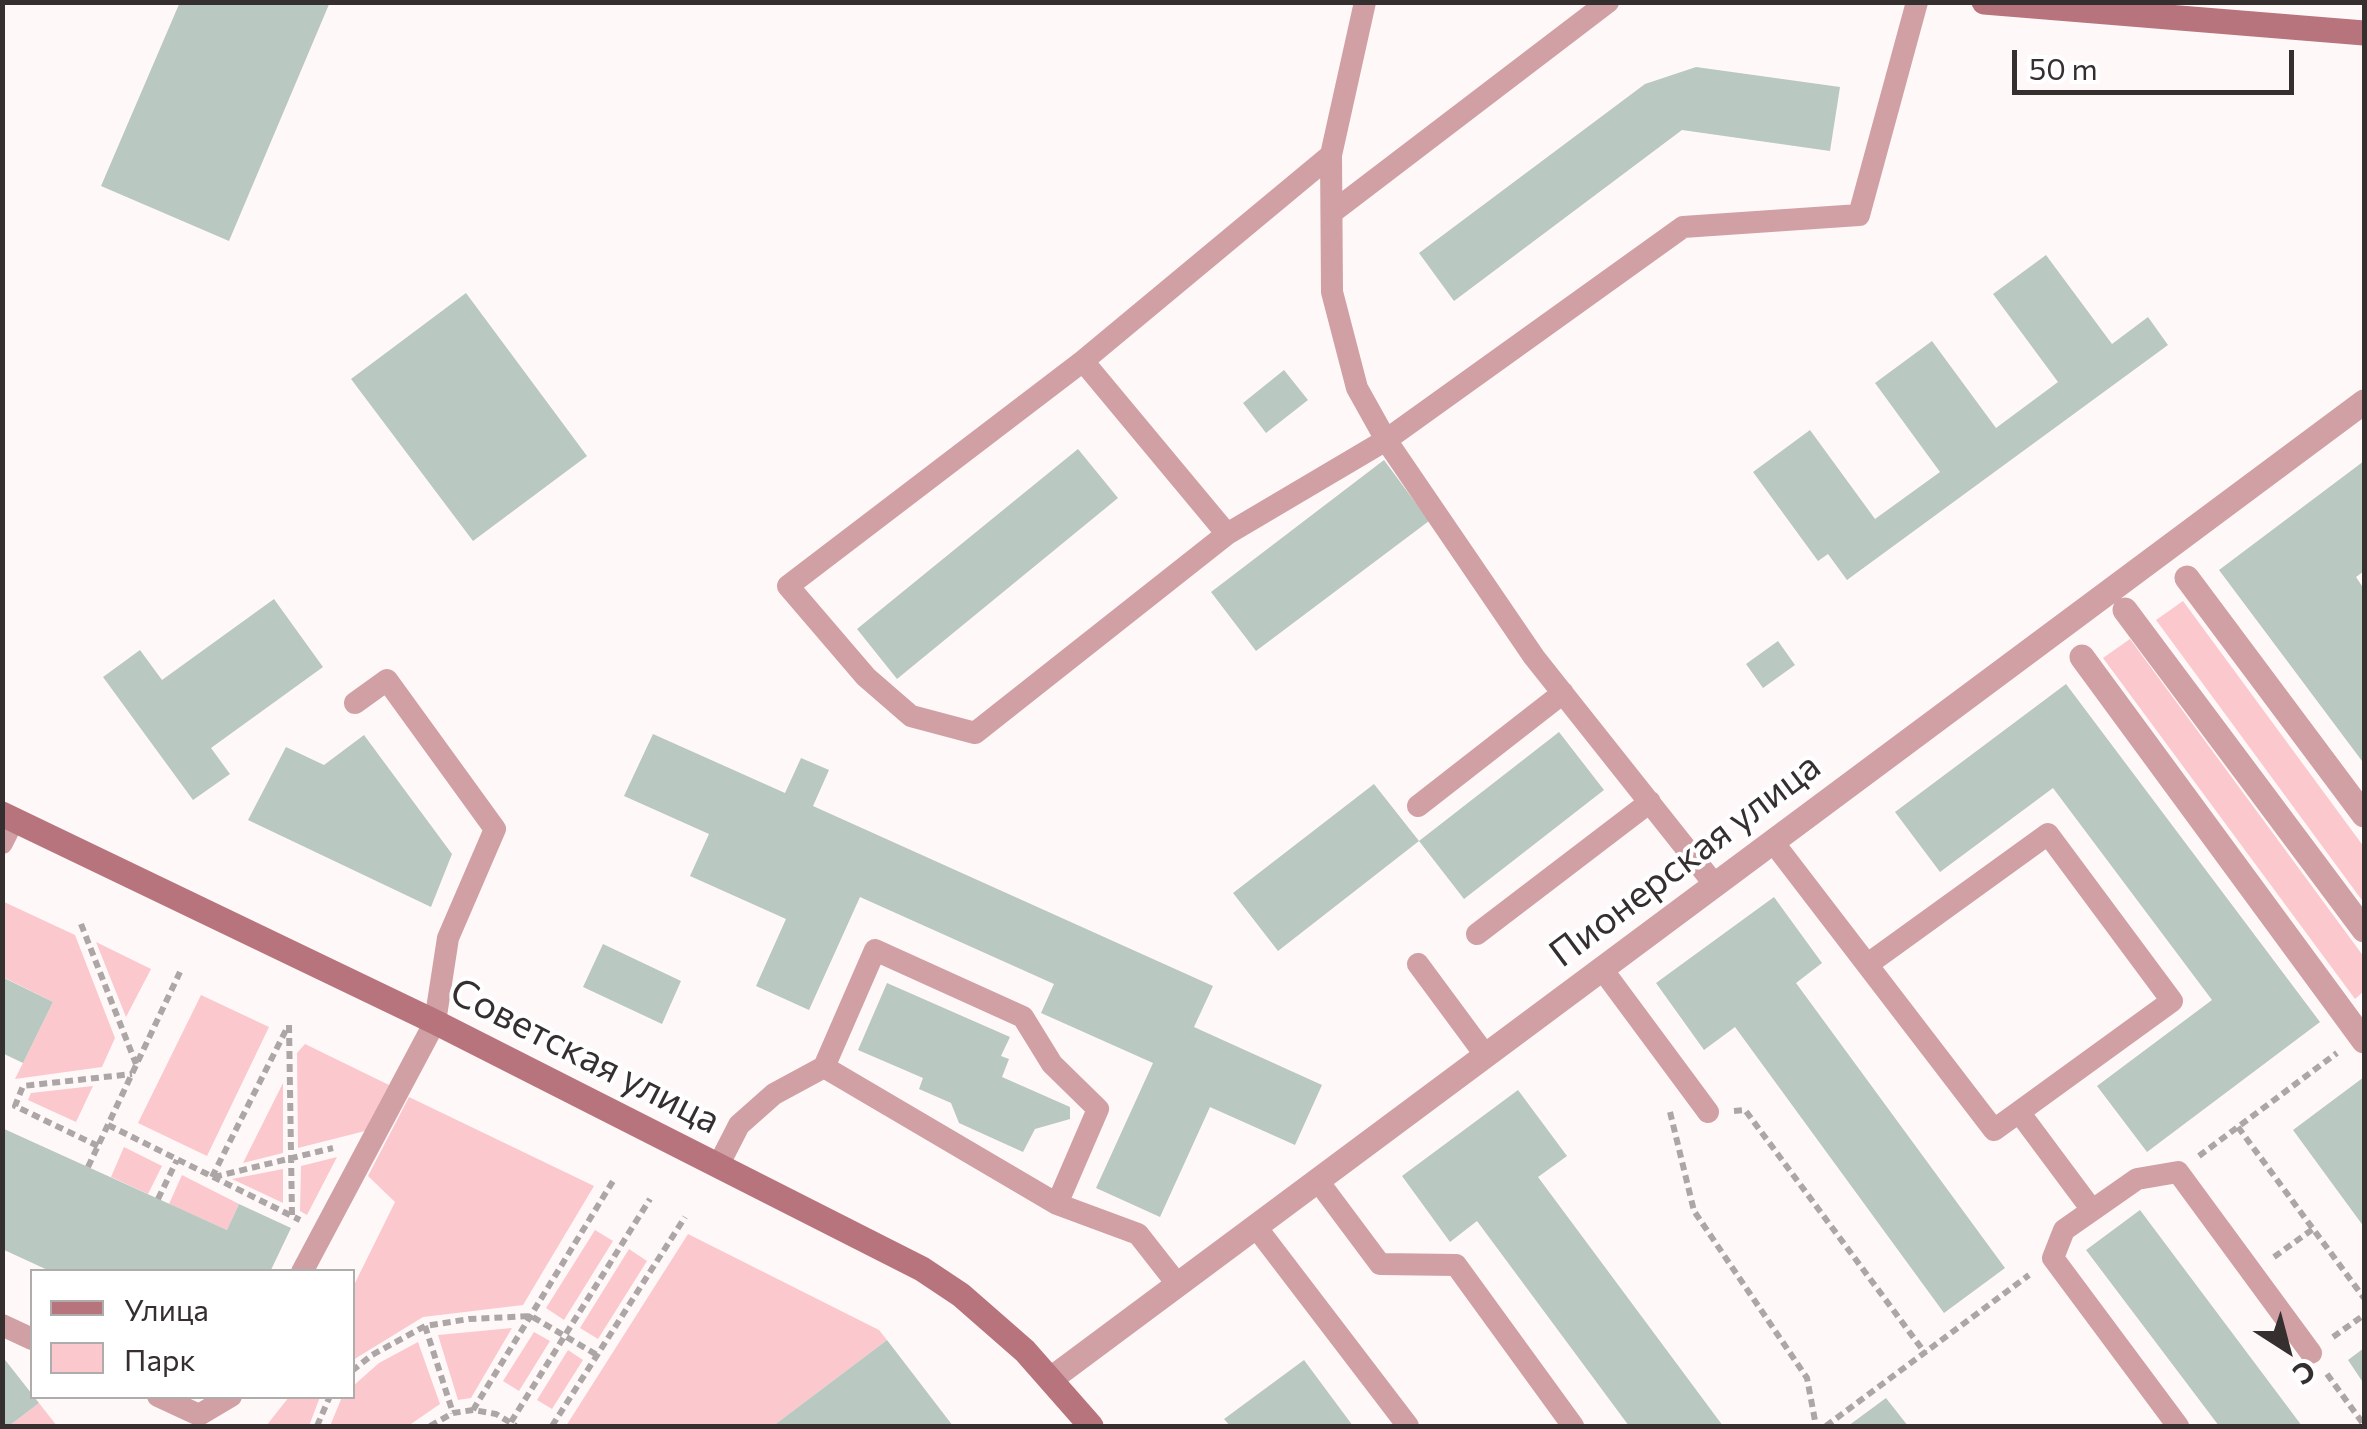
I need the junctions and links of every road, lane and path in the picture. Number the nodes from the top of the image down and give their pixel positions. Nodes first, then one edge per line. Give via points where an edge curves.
1 (1366, 2) edge
2 (1608, 2) edge
3 (1917, 2) edge
4 (1984, 2) edge
5 (2027, 5) edge
6 (2364, 34) edge
7 (1331, 155) junction
8 (1334, 210) junction
9 (1083, 362) junction
10 (2364, 402) edge
11 (1386, 440) junction
12 (1227, 534) junction
13 (2187, 578) dead end
14 (2125, 610) dead end
15 (2082, 656) dead end
16 (1563, 694) junction
17 (356, 704) dead end
18 (1650, 802) junction
19 (1418, 806) dead end
20 (2364, 815) edge
21 (6, 825) edge
22 (1773, 842) junction
23 (1714, 886) junction
24 (81, 924) dead end
25 (2364, 930) edge
26 (1478, 934) dead end
27 (1418, 964) dead end
28 (1868, 964) junction
29 (1602, 969) junction
30 (180, 972) dead end
31 (435, 1022) junction
32 (2360, 1028) edge
33 (1486, 1056) junction
34 (1670, 1060) junction
35 (824, 1067) junction
36 (134, 1070) junction
37 (1708, 1112) joint
38 (2019, 1112) junction
39 (108, 1125) junction
40 (2238, 1127) junction
41 (373, 1139) junction
42 (98, 1146) junction
43 (290, 1158) junction
44 (178, 1160) junction
45 (718, 1166) junction
46 (88, 1167) dead end
47 (2178, 1172) junction
48 (212, 1177) junction
49 (1318, 1180) junction
50 (613, 1181) dead end
51 (158, 1199) dead end
52 (650, 1199) dead end
53 (1057, 1204) junction
54 (2092, 1210) junction
55 (292, 1216) junction
56 (684, 1217) dead end
57 (1256, 1226) junction
58 (2313, 1228) junction
59 (324, 1232) junction
60 (2053, 1258) junction
61 (304, 1269) edge
62 (2252, 1273) junction
63 (1178, 1285) junction
64 (2364, 1298) edge
65 (531, 1316) junction
66 (2, 1325) edge
67 (425, 1326) junction
68 (565, 1336) junction
69 (30, 1337) edge
70 (2311, 1352) dead end
71 (1925, 1353) junction
72 (598, 1355) junction
73 (355, 1369) edge
74 (1051, 1379) junction
75 (164, 1399) edge
76 (226, 1399) edge
77 (329, 1399) edge
78 (473, 1410) junction
79 (453, 1413) junction
80 (514, 1424) edge
81 (317, 1426) edge
82 (430, 1426) edge
83 (552, 1426) edge
84 (1090, 1426) edge
85 (1408, 1426) edge
86 (1573, 1426) edge
87 (1816, 1426) edge
88 (1826, 1426) edge
89 (2178, 1426) edge

1 - 7 lane
2 - 8 lane
3 - 11 lane via 1859,215 1683,227
4 - 5 street
5 - 6 street
7 - 8 lane
7 - 9 lane
8 - 11 lane via 1332,292 1356,388
9 - 12 lane
9 - 12 lane via 788,586 866,677 911,716 975,733
10 - 22 street, Пионерская улица
11 - 12 lane
11 - 16 lane
13 - 20 street
14 - 25 street
15 - 32 street
16 - 18 lane
16 - 19 lane
17 - 31 lane via 388,680 495,830 448,938
18 - 23 lane
18 - 26 lane
21 - 31 street, Советская улица
22 - 23 street, Пионерская улица
22 - 28 lane
23 - 29 street, Пионерская улица
24 - 36 path
27 - 33 lane
28 - 38 lane via 1994,1130
28 - 38 lane via 2048,834 2172,1001
29 - 33 street, Пионерская улица
29 - 34 lane
30 - 36 path
31 - 41 lane
31 - 45 street, Советская улица
32 - 40 path
33 - 49 street, Пионерская улица
34 - 37 lane
34 - 87 path via 1670,1123 1694,1211 1807,1378
35 - 45 lane via 774,1094 739,1124
35 - 53 lane
35 - 53 lane via 875,950 1022,1017 1052,1064 1098,1109
36 - 39 path
36 - 42 path via 23,1086 15,1106
37 - 71 path via 1745,1110
38 - 54 lane
39 - 42 path
39 - 44 path
40 - 47 path
40 - 58 path
41 - 43 path
41 - 59 lane
42 - 46 path
43 - 48 path
43 - 48 path via 289,1025
43 - 55 path
44 - 48 path
44 - 51 path
45 - 74 street, Советская улица via 922,1269 999,1327
47 - 54 lane via 2137,1179
47 - 62 lane
48 - 55 path
49 - 57 street, Пионерская улица
49 - 86 lane via 1380,1264 1456,1265
50 - 65 path
52 - 68 path
53 - 63 lane via 1138,1234
54 - 60 lane via 2064,1230
55 - 59 path
56 - 72 path
57 - 63 street, Пионерская улица
57 - 85 lane
58 - 62 path
58 - 64 path
59 - 61 lane
60 - 71 path
60 - 89 lane
62 - 70 lane
63 - 74 street, Пионерская улица
65 - 67 path
65 - 68 path
65 - 78 path
66 - 69 lane
67 - 73 path
67 - 79 path
68 - 72 path
68 - 80 path
71 - 88 path
72 - 83 path
74 - 84 street, Советская улица
75 - 76 lane via 199,1415
77 - 81 path
78 - 79 path
78 - 80 path
79 - 82 path

